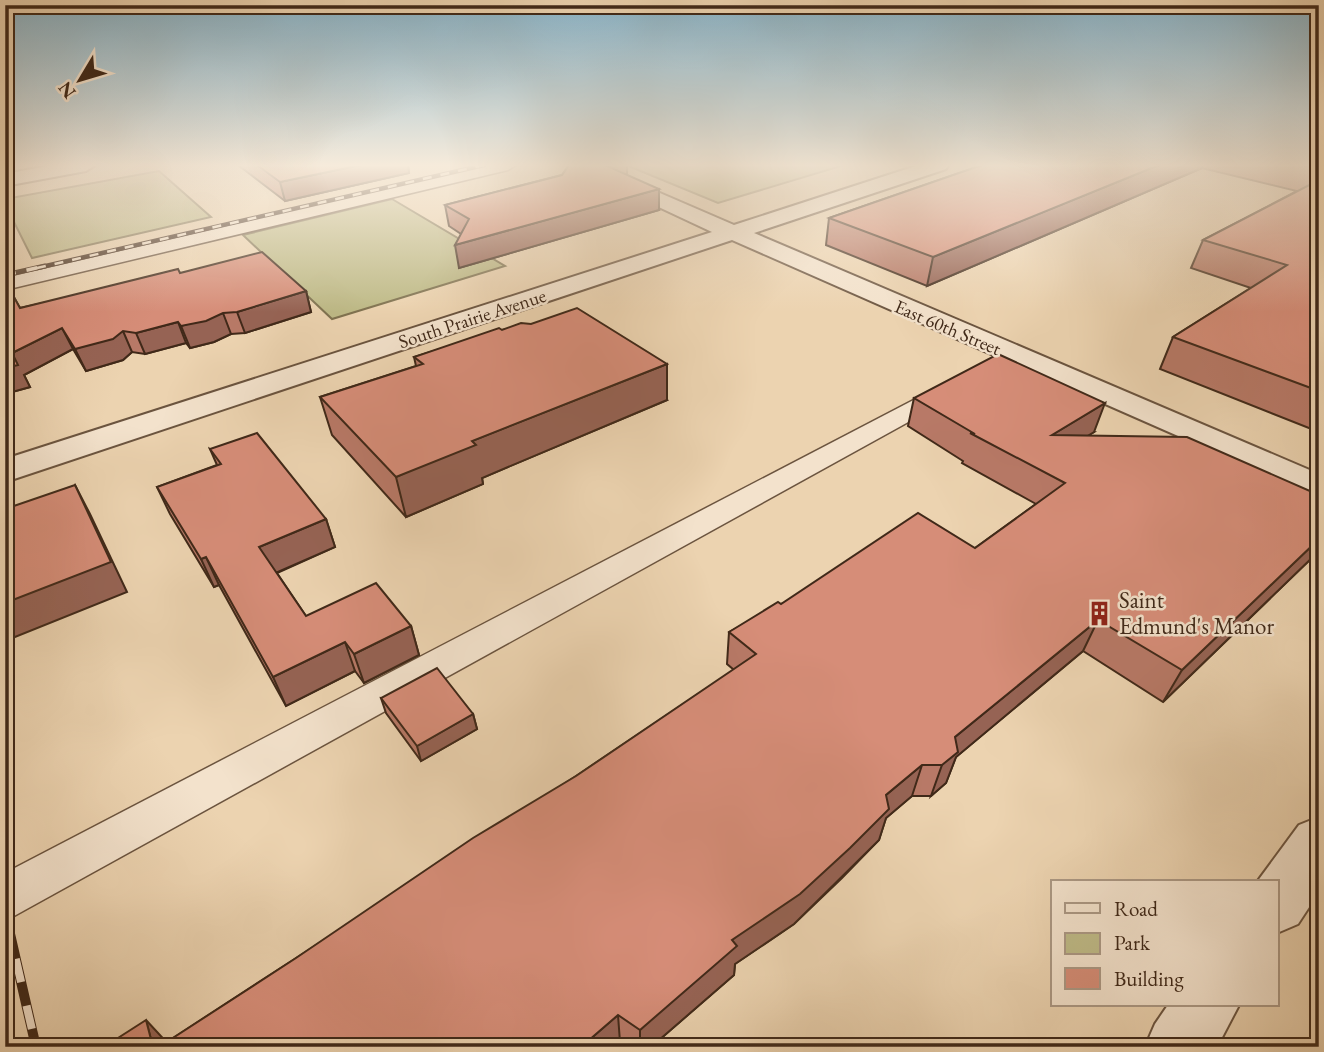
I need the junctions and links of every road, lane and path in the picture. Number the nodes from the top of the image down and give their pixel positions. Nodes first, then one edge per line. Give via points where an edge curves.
1 (300, 214) edge
2 (689, 214) edge
3 (790, 214) edge
4 (732, 233) junction
5 (5, 284) edge
6 (1013, 355) junction
7 (5, 471) edge
8 (1319, 487) edge
9 (1319, 843) edge
10 (5, 898) edge
11 (1278, 903) edge
12 (1206, 1006) edge
13 (1178, 1047) edge

1 - 5 lane
2 - 4 street, East 60th Street
3 - 4 street, South Prairie Avenue
4 - 6 street, East 60th Street
4 - 7 street, South Prairie Avenue
6 - 8 street, East 60th Street
6 - 10 lane
9 - 11 street
12 - 13 street

